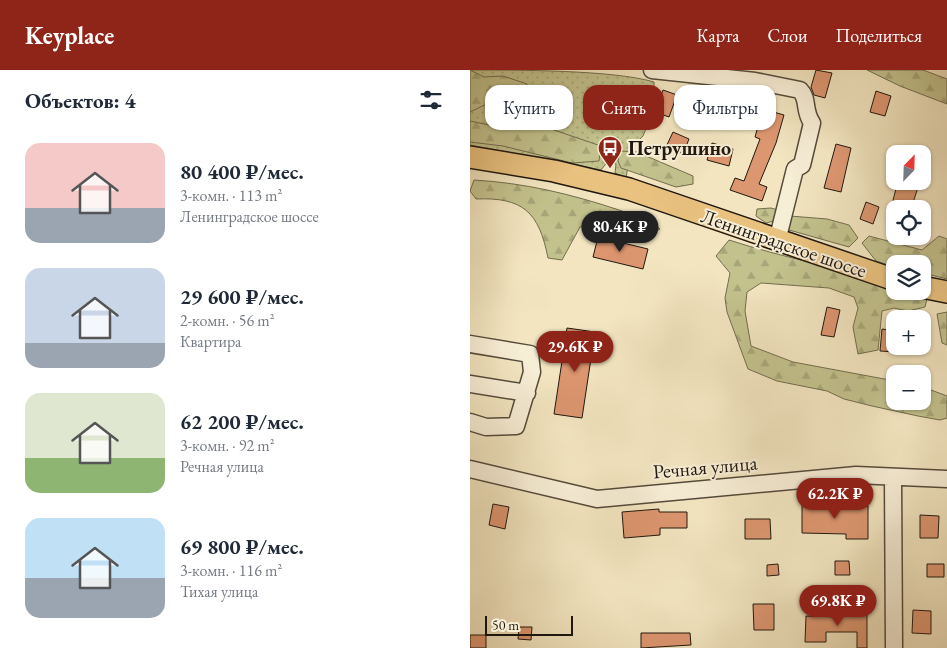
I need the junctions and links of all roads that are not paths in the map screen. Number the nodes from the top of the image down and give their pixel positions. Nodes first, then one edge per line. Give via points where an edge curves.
1 (652, 70) edge
2 (470, 158) edge
3 (777, 241) junction
4 (886, 277) edge
5 (931, 289) edge
6 (947, 292) edge
7 (470, 344) edge
8 (470, 384) edge
9 (526, 393) junction
10 (470, 422) edge
11 (470, 469) edge
12 (892, 477) junction
13 (947, 480) edge
14 (894, 648) edge

1 - 3 street via 755,81 800,90 806,97 805,110 812,123 802,165 795,169
2 - 3 main road, Ленинградское шоссе via 554,171 629,189
3 - 4 main road, Ленинградское шоссе
5 - 6 main road
7 - 9 street via 530,354 532,372
8 - 9 street
9 - 10 street via 516,426 486,427
11 - 12 street, Речная улица via 597,499 856,475
12 - 13 street, Речная улица
12 - 14 street

